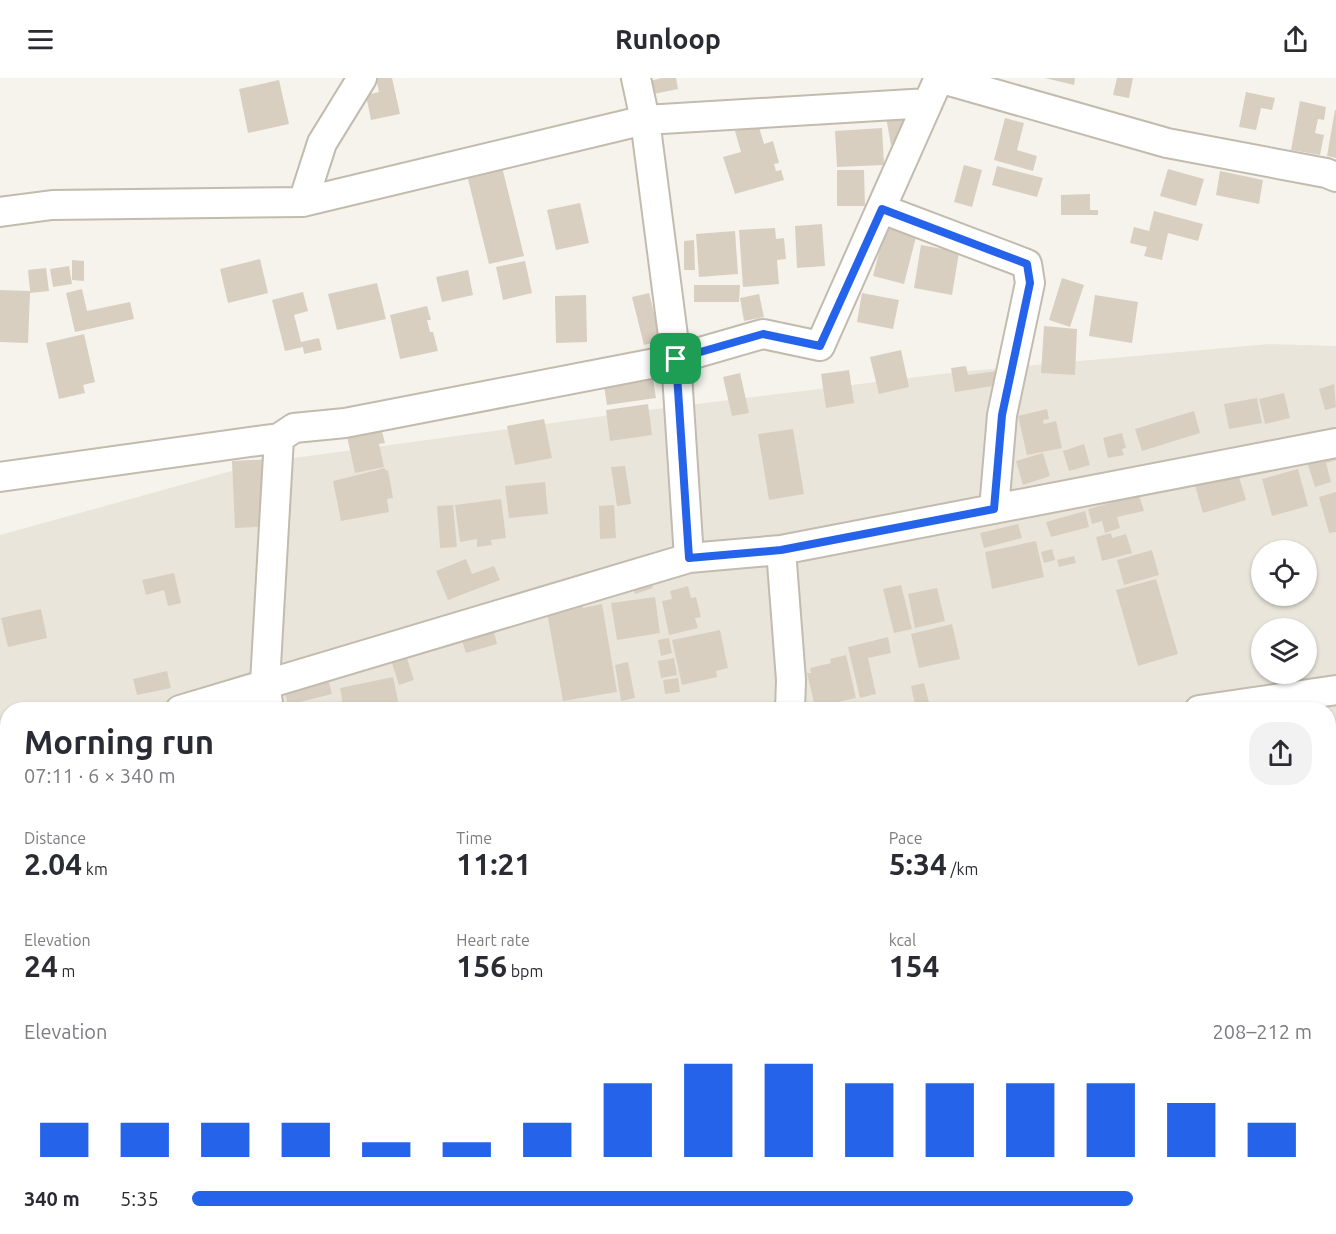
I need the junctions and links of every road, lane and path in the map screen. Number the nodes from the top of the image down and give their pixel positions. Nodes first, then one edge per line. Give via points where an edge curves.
1 (362, 78) edge
2 (636, 78) edge
3 (935, 86) edge
4 (645, 120) junction
5 (1336, 177) edge
6 (303, 202) junction
7 (882, 209) junction
8 (0, 212) edge
9 (676, 359) junction
10 (279, 438) junction
11 (1336, 443) edge
12 (0, 477) edge
13 (994, 509) junction
14 (781, 550) junction
15 (689, 558) junction
16 (1336, 690) edge
17 (267, 696) edge
18 (230, 702) edge
19 (790, 702) edge
20 (1254, 702) edge

1 - 6 street via 322,143
2 - 4 street
3 - 4 street
3 - 5 street via 1167,143
3 - 7 street
4 - 6 street
4 - 9 street
6 - 8 street via 52,205
7 - 9 street via 820,346 763,334
7 - 13 street via 1027,264 1030,283 1002,415
9 - 10 street via 345,423 294,428
9 - 15 street
10 - 12 street
10 - 17 street
11 - 13 street
13 - 14 street
14 - 15 street
14 - 19 street
15 - 17 street
16 - 20 street
17 - 18 street

